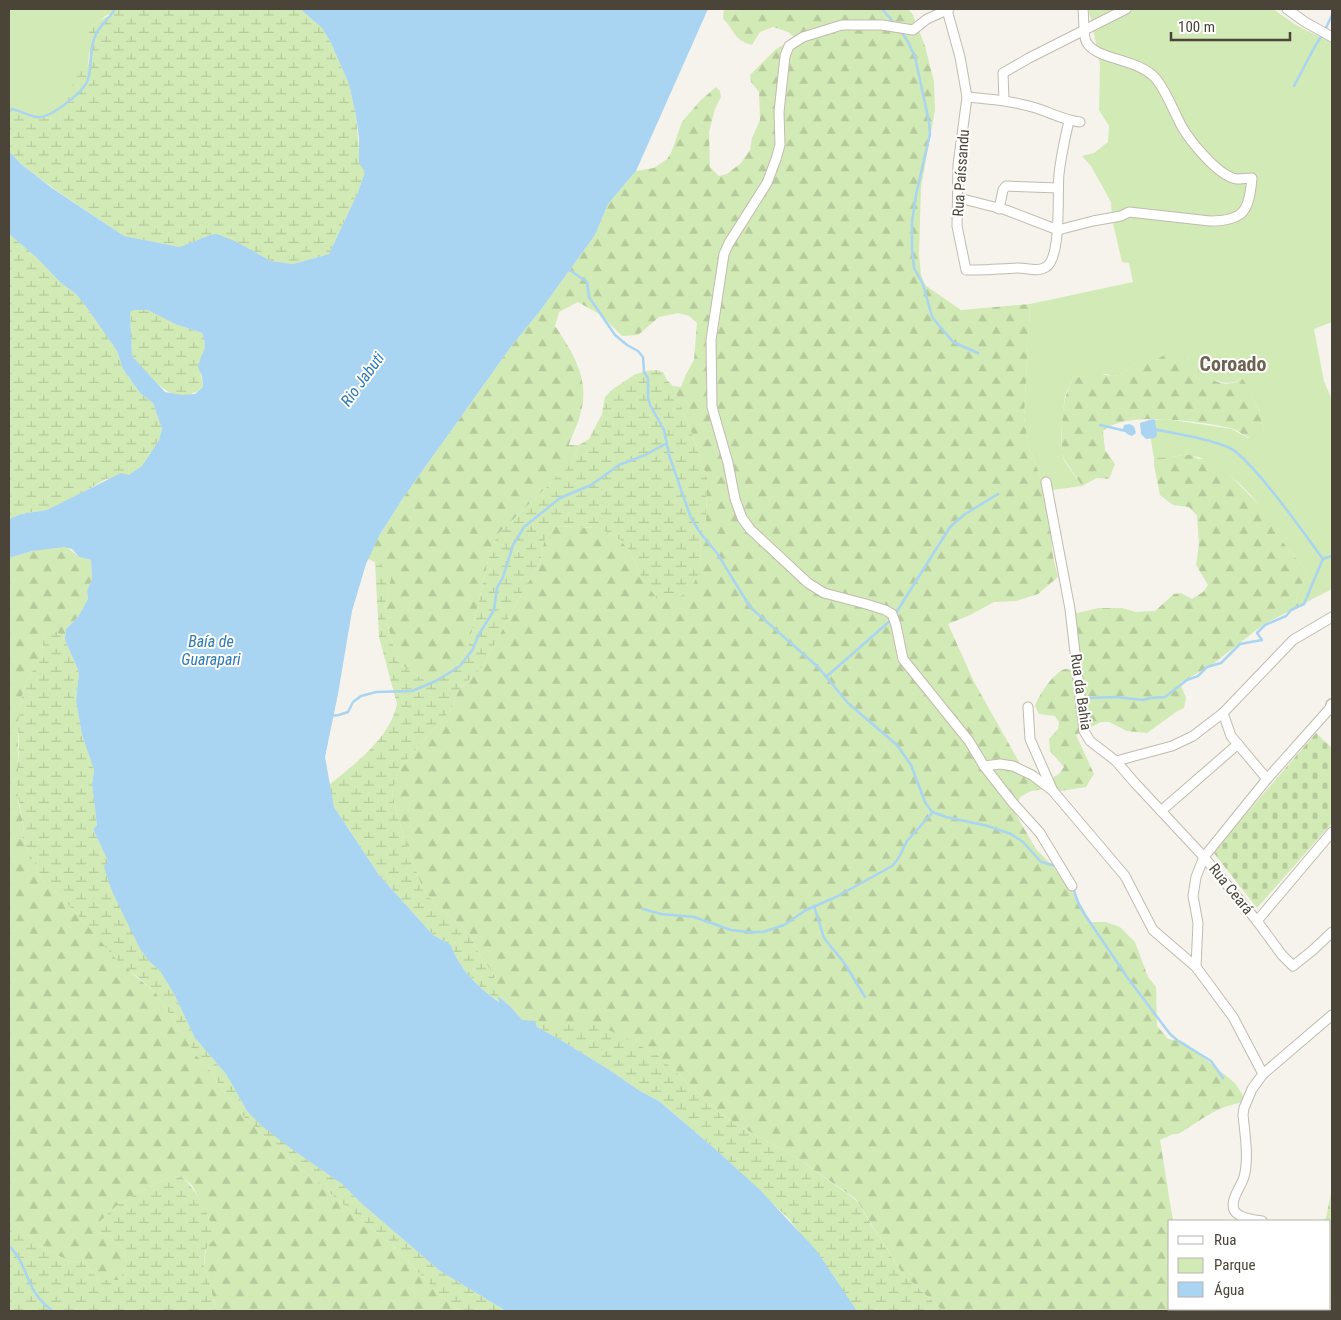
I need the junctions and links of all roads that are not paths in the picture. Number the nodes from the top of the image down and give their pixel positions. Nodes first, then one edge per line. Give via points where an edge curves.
1 (1083, 9) edge
2 (1126, 9) edge
3 (1287, 9) edge
4 (948, 10) edge
5 (1085, 30) junction
6 (1332, 37) edge
7 (967, 98) junction
8 (1004, 100) junction
9 (1069, 121) junction
10 (1080, 122) dead end
11 (1058, 188) junction
12 (958, 198) junction
13 (999, 208) junction
14 (1058, 230) junction
15 (1046, 482) dead end
16 (1332, 617) edge
17 (1332, 706) edge
18 (1028, 708) dead end
19 (1223, 713) junction
20 (1238, 744) junction
21 (1116, 761) junction
22 (984, 766) junction
23 (1267, 779) junction
24 (1053, 791) junction
25 (1161, 811) junction
26 (1332, 832) edge
27 (1204, 857) junction
28 (1072, 886) dead end
29 (1257, 921) junction
30 (1332, 932) edge
31 (1196, 967) junction
32 (1331, 1016) edge
33 (1263, 1074) junction
34 (1258, 1220) edge

1 - 5 street
2 - 5 street
3 - 6 street
4 - 7 street, Rua Paíssandu
4 - 22 street, Rua Paíssandu via 913,30 882,25 842,26 803,37 790,46 779,112 780,145 776,159 766,183 724,254 711,340 712,407 735,499 750,529 808,583 824,593 892,614 902,659 969,741
5 - 8 street via 1003,73
5 - 14 street via 1085,41 1091,48 1145,69 1156,79 1192,141 1226,175 1236,179 1252,178 1251,191 1246,208 1237,217 1223,221 1129,212
7 - 8 street
7 - 12 street, Rua Paíssandu via 958,165
8 - 9 street
9 - 10 street
9 - 11 street
11 - 13 street via 1006,186
11 - 14 street
12 - 13 street
12 - 14 street, Rua Paíssandu via 957,226 966,270 1044,268 1051,263
13 - 14 street
15 - 21 street, Rua da Bahia via 1070,609 1084,731 1090,741
16 - 19 street via 1293,640
17 - 23 street
18 - 24 street via 1030,739
19 - 20 street
19 - 21 street via 1193,736 1172,746
20 - 23 street
20 - 25 street
21 - 25 street, Rua da Bahia
22 - 24 street via 1013,766
22 - 28 street via 1040,833
23 - 27 street
24 - 31 street via 1125,876 1153,930
25 - 27 street, Rua da Bahia
26 - 29 street
27 - 29 street, Rua Ceará
27 - 31 street via 1193,896 1198,924
29 - 30 street, Rua Ceará via 1292,966
31 - 33 street via 1233,1016
32 - 33 street
33 - 34 street via 1252,1089 1243,1112 1245,1170 1233,1203 1237,1214

